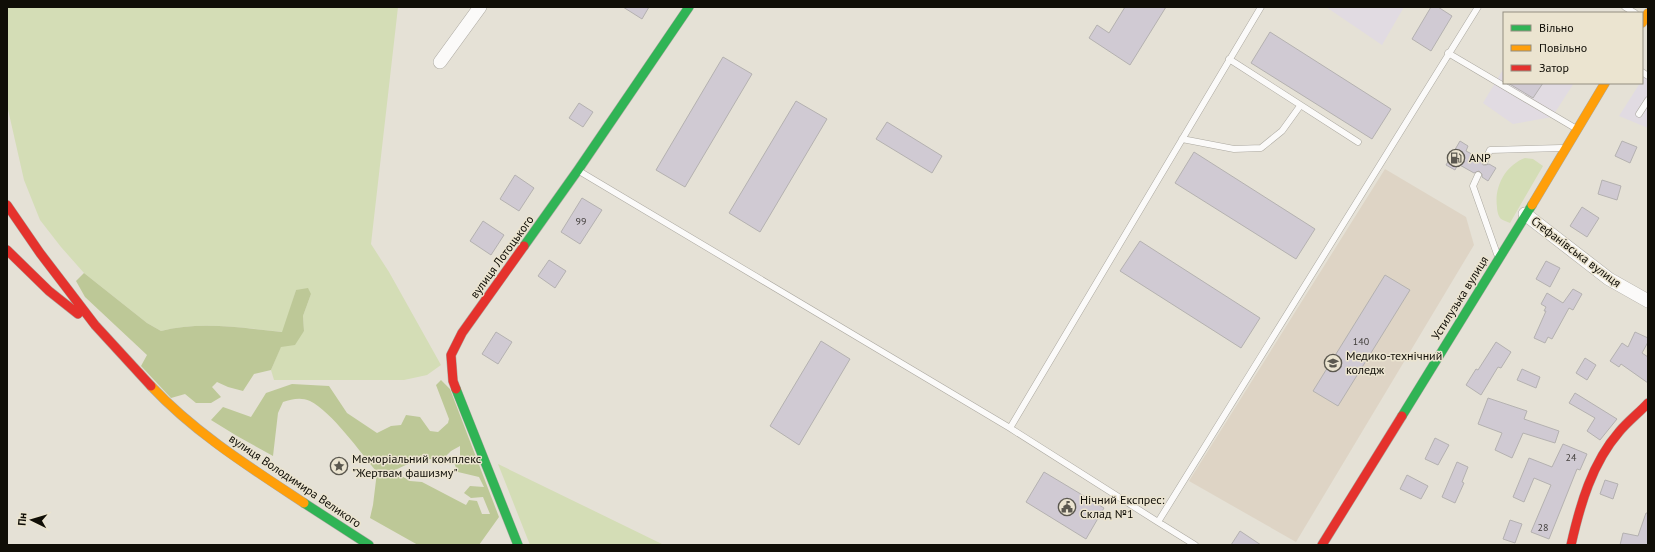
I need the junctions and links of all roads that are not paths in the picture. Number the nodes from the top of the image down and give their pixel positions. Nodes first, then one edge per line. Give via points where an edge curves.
1 (480, 7) edge
2 (689, 7) edge
3 (1261, 7) edge
4 (1478, 7) edge
5 (1448, 52) junction
6 (1229, 59) junction
7 (440, 62) dead end
8 (1604, 84) edge
9 (1648, 100) edge
10 (1300, 106) junction
11 (1639, 114) dead end
12 (1577, 128) junction
13 (1182, 139) junction
14 (1358, 142) dead end
15 (1564, 148) junction
16 (1485, 161) dead end
17 (578, 170) junction
18 (1478, 175) dead end
19 (7, 204) edge
20 (1525, 214) junction
21 (7, 250) edge
22 (1498, 259) junction
23 (1648, 301) edge
24 (104, 336) junction
25 (1648, 403) edge
26 (1010, 428) junction
27 (1158, 522) junction
28 (514, 536) junction
29 (369, 545) edge
30 (509, 545) edge
31 (518, 545) edge
32 (1195, 545) edge
33 (1322, 545) edge
34 (1571, 545) edge

1 - 7 street
2 - 17 street, вулиця Лотоцького
3 - 6 lane
4 - 5 lane
5 - 12 lane
5 - 27 lane
6 - 10 lane
6 - 13 lane
8 - 12 street, Устилузька вулиця
9 - 11 lane
10 - 13 lane via 1282,131 1261,148 1234,149
10 - 14 lane
12 - 15 street, Устилузька вулиця
13 - 26 lane
15 - 16 lane via 1490,150
15 - 20 street, Устилузька вулиця
17 - 26 lane
17 - 28 street, вулиця Лотоцького via 462,333 451,355 452,381
18 - 22 lane via 1473,186
19 - 24 street, вулиця Володимира Великого via 40,253
20 - 22 street, Устилузька вулиця
20 - 23 street, Стефанівська вулиця via 1610,279
21 - 24 street, вулиця Володимира Великого via 49,291
22 - 33 street, Устилузька вулиця
24 - 29 street, вулиця Володимира Великого via 166,402 235,458
25 - 34 street via 1617,435 1600,460 1577,517
26 - 27 lane
27 - 32 lane
28 - 30 lane
28 - 31 street, вулиця Лотоцького

